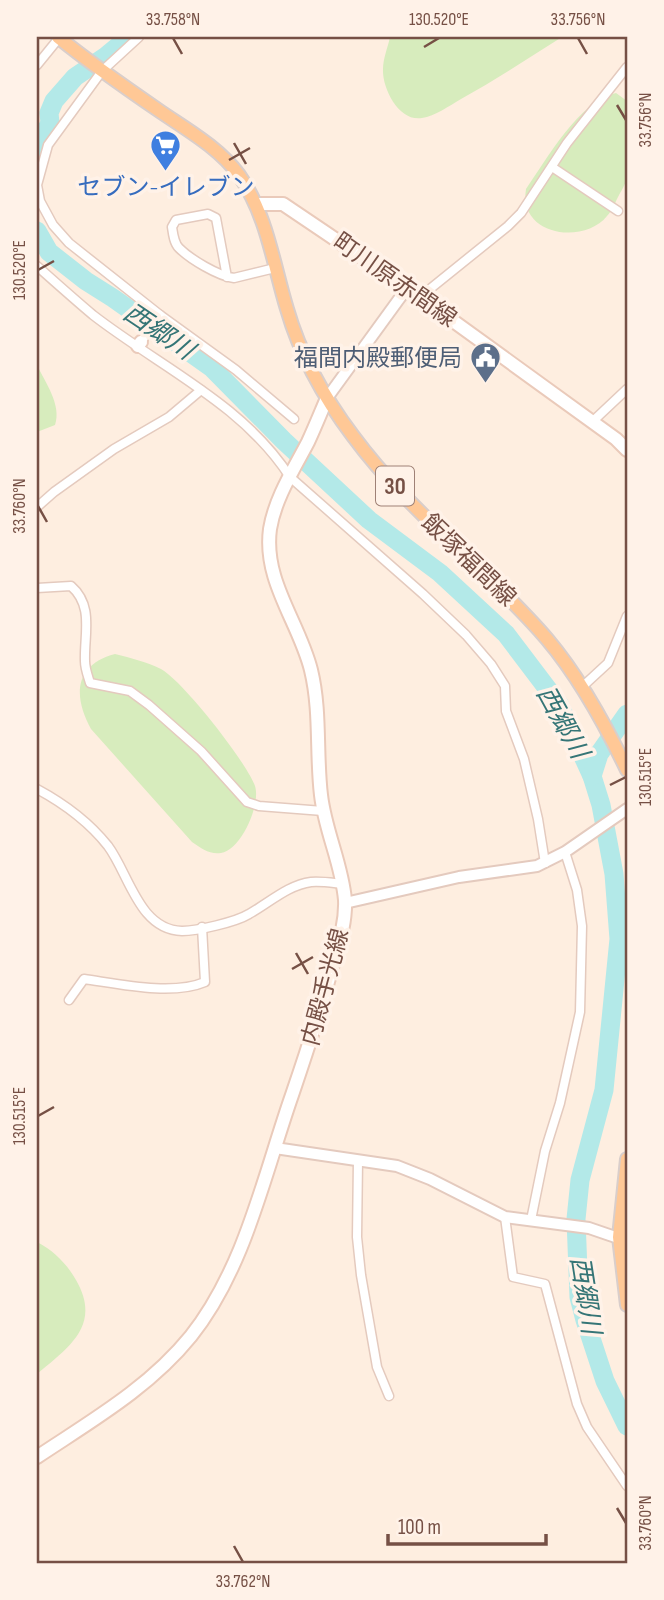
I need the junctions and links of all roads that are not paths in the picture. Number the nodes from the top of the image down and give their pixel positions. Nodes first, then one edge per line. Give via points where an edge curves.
1 (59, 37) edge
2 (139, 37) edge
3 (37, 65) edge
4 (627, 67) edge
5 (101, 70) junction
6 (552, 167) junction
7 (257, 204) junction
8 (618, 211) dead end
9 (37, 266) edge
10 (275, 268) junction
11 (227, 277) junction
12 (407, 288) junction
13 (420, 297) junction
14 (159, 317) junction
15 (139, 344) junction
16 (627, 389) edge
17 (201, 390) junction
18 (327, 398) junction
19 (294, 419) dead end
20 (593, 421) junction
21 (627, 450) edge
22 (291, 475) junction
23 (37, 507) edge
24 (37, 588) edge
25 (627, 616) edge
26 (582, 687) junction
27 (627, 769) edge
28 (37, 789) edge
29 (323, 811) junction
30 (623, 812) edge
31 (569, 849) junction
32 (545, 863) junction
33 (343, 884) junction
34 (345, 903) junction
35 (202, 927) junction
36 (69, 1000) dead end
37 (275, 1147) junction
38 (627, 1158) edge
39 (358, 1160) junction
40 (505, 1217) junction
41 (536, 1221) junction
42 (623, 1239) edge
43 (627, 1305) edge
44 (389, 1396) dead end
45 (37, 1457) edge
46 (627, 1486) edge

1 - 3 street
1 - 5 main road, 飯塚福間線 / 30
2 - 5 street
4 - 6 street
5 - 7 main road, 飯塚福間線 / 30 via 205,142 238,175
5 - 14 street via 48,145 37,193 53,225 69,243
6 - 8 street
6 - 13 street via 508,226
7 - 10 main road, 飯塚福間線 / 30
7 - 12 main road, 町川原赤間線 via 283,204
9 - 15 street via 94,315
10 - 11 street
10 - 18 main road, 飯塚福間線 / 30 via 288,313
11 - 11 street via 178,248 172,227 176,220 216,218
12 - 13 main road, 町川原赤間線
12 - 18 street
13 - 20 main road, 町川原赤間線
14 - 15 street
14 - 19 street via 236,370
15 - 17 street
16 - 20 street
17 - 22 street via 250,428
17 - 23 street
18 - 22 main road, 内殿手光線
18 - 26 main road, 飯塚福間線 / 30 via 405,498 526,616
20 - 21 main road, 町川原赤間線
22 - 29 main road, 内殿手光線 via 275,508 269,547 278,588 304,646 316,692
22 - 32 street via 423,594 491,664 505,686 506,711 524,759
24 - 29 street via 71,586 83,599 90,684 130,691 149,705 201,751 247,802
25 - 26 street via 608,663
26 - 27 main road, 飯塚福間線 / 30
28 - 35 street via 83,820 108,847 148,915 160,926 181,931
29 - 33 main road, 内殿手光線
30 - 31 street
31 - 32 street
31 - 41 street via 582,926 580,1012 545,1151
32 - 34 street
33 - 34 main road, 内殿手光線
33 - 35 street via 312,882 295,887 247,916
34 - 37 main road, 内殿手光線 via 314,1034
35 - 36 street via 205,982 132,987 83,979
37 - 39 street
37 - 45 main road, 内殿手光線 via 230,1271 194,1332 143,1385
38 - 42 main road
39 - 40 street via 397,1166
39 - 44 street via 361,1275 377,1367
40 - 41 street
40 - 46 street via 513,1277 545,1284 577,1404
41 - 42 street via 589,1228
42 - 43 main road

